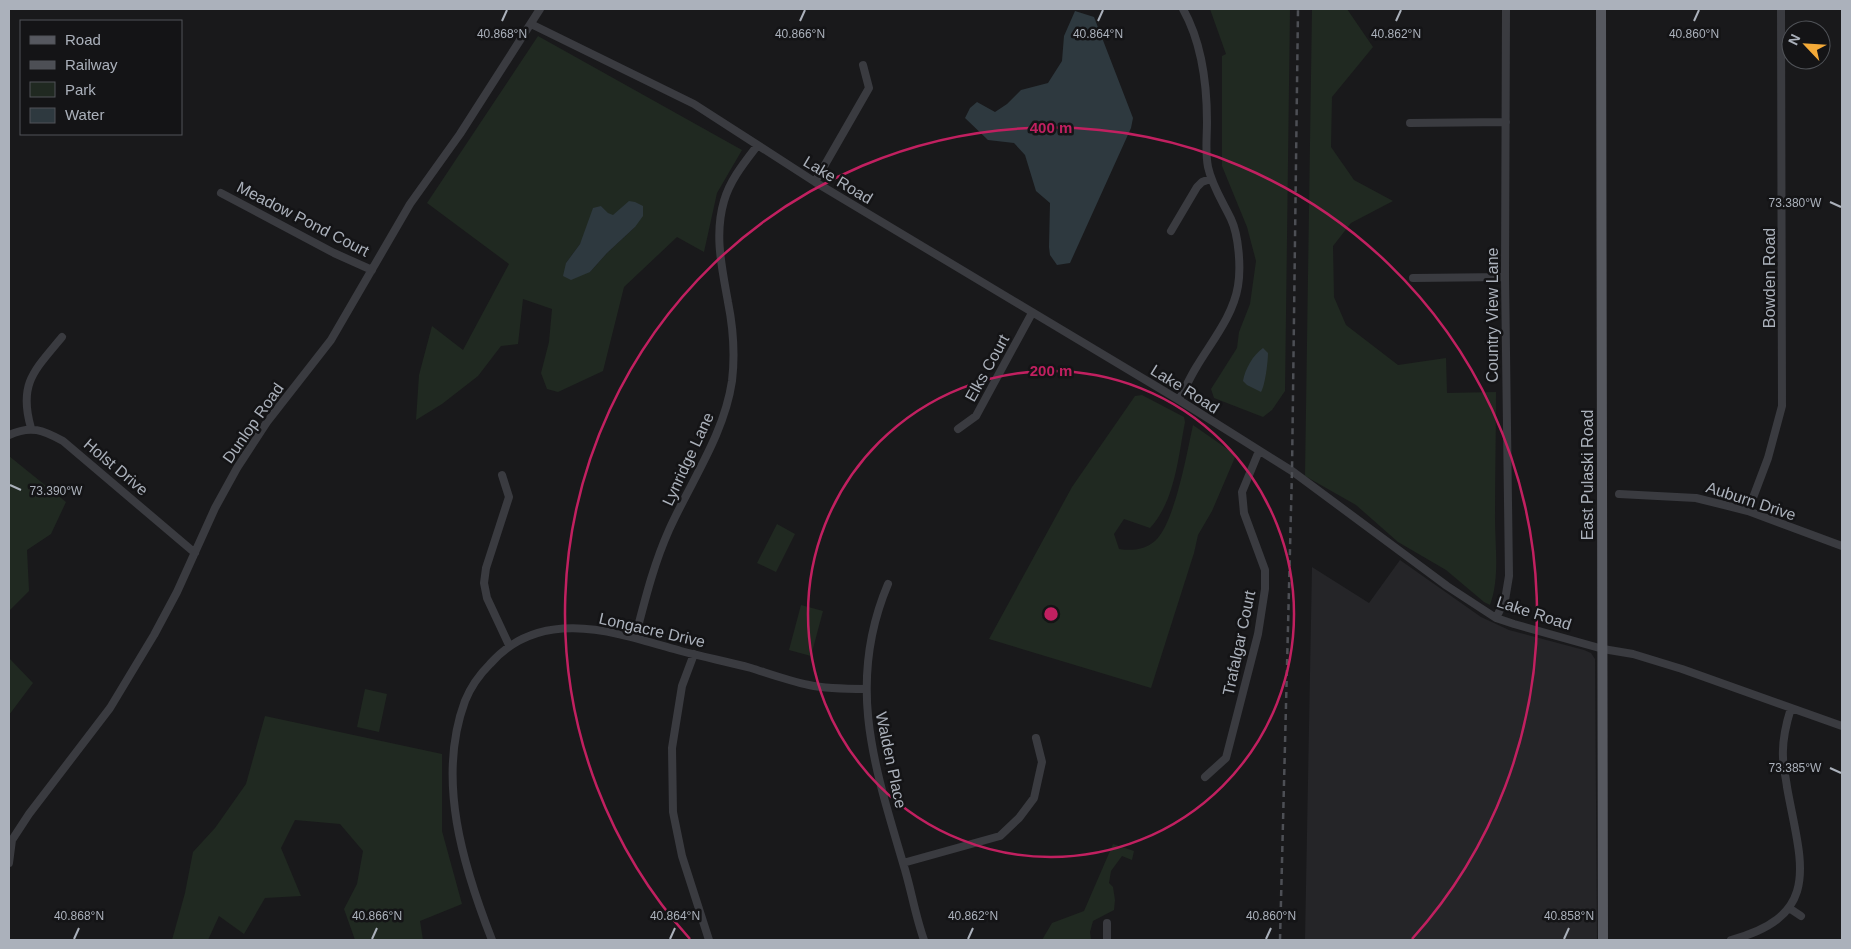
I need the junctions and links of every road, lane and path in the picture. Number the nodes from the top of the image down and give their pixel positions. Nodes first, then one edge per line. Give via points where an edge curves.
1 (540, 9) edge
2 (1183, 9) edge
3 (1506, 9) edge
4 (1601, 9) edge
5 (1780, 9) edge
6 (531, 24) junction
7 (863, 65) dead end
8 (1506, 122) junction
9 (1410, 123) dead end
10 (756, 146) junction
11 (1210, 179) junction
12 (815, 182) junction
13 (221, 193) dead end
14 (1171, 231) dead end
15 (372, 270) junction
16 (1505, 277) junction
17 (1413, 278) dead end
18 (1032, 313) junction
19 (62, 337) dead end
20 (1179, 400) junction
21 (31, 428) junction
22 (958, 429) dead end
23 (9, 435) edge
24 (1259, 451) junction
25 (502, 475) dead end
26 (1619, 494) dead end
27 (1748, 511) junction
28 (1842, 546) edge
29 (195, 553) junction
30 (888, 584) dead end
31 (1496, 618) junction
32 (635, 638) junction
33 (509, 645) junction
34 (1603, 649) junction
35 (694, 654) junction
36 (866, 688) junction
37 (1791, 708) junction
38 (1842, 726) edge
39 (1036, 738) dead end
40 (1205, 776) dead end
41 (9, 863) edge
42 (903, 863) junction
43 (1789, 908) junction
44 (1801, 916) dead end
45 (1107, 923) dead end
46 (492, 940) edge
47 (709, 940) edge
48 (924, 940) edge
49 (1107, 940) edge
50 (1603, 940) edge
51 (1731, 940) edge

1 - 6 street, Dunlop Road
2 - 11 street via 1204,65
3 - 8 street, Country View Lane
4 - 34 main road, East Pulaski Road
5 - 27 street, Bowden Road via 1782,406 1768,458
6 - 10 street, Lake Road via 694,104
6 - 15 street, Dunlop Road via 410,204
7 - 12 street via 869,88
8 - 9 street
8 - 16 street, Country View Lane
10 - 12 street, Lake Road
10 - 32 street, Lynridge Lane via 735,175 724,201 719,232 719,258 729,304 733,345 728,404 717,435 654,566
11 - 14 street via 1197,187
11 - 20 street via 1232,221 1240,261 1238,287 1220,331
12 - 18 street, Lake Road
13 - 15 street, Meadow Pond Court
15 - 29 street, Dunlop Road via 331,340 267,422 237,468
16 - 17 street
16 - 31 street, Country View Lane via 1509,576 1505,600
18 - 20 street, Lake Road
18 - 22 street, Elks Court via 976,416
19 - 21 street via 35,370 28,385 26,413
20 - 24 street, Lake Road
21 - 23 street
21 - 29 street, Holst Drive via 51,434 63,442
24 - 31 street, Lake Road
24 - 40 street, Trafalgar Court via 1242,492 1244,513 1265,570 1258,634 1226,758
25 - 33 street via 509,497 484,583 487,598
26 - 27 street, Auburn Drive via 1696,498
27 - 28 street, Auburn Drive
29 - 41 street, Dunlop Road via 154,635 110,708 12,840
30 - 36 street, Walden Place via 870,638
31 - 34 street, Lake Road
32 - 33 street, Longacre Drive via 605,631 557,628
32 - 35 street, Longacre Drive
33 - 46 street, Longacre Drive via 477,678 469,692 456,730 454,749 456,822 478,904
34 - 37 street, Lake Road via 1682,669
34 - 50 main road, East Pulaski Road
35 - 36 street, Longacre Drive via 812,686
35 - 47 street via 682,686 672,748 672,812 682,856
36 - 42 street, Walden Place via 870,738
37 - 38 street, Lake Road
37 - 43 street via 1782,759 1801,862 1798,891
39 - 42 street via 1042,762 1034,798 1000,836
42 - 48 street, Walden Place
43 - 44 street
43 - 51 street via 1770,926
45 - 49 street

